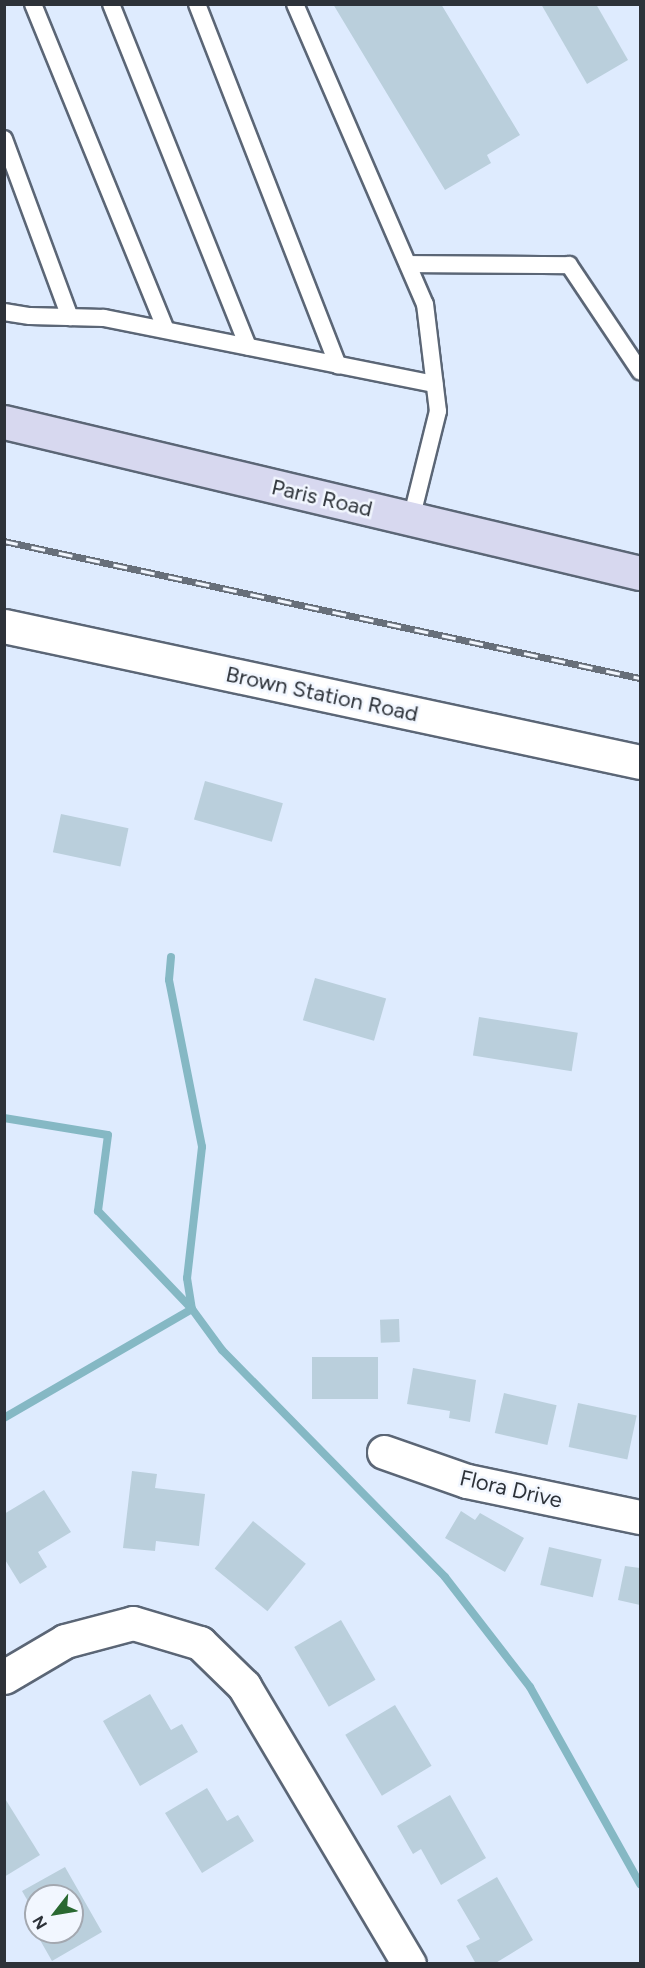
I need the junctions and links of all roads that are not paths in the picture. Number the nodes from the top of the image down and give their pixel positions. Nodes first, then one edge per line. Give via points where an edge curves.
1 (33, 4) edge
2 (111, 4) edge
3 (197, 4) edge
4 (295, 4) edge
5 (4, 139) edge
6 (408, 264) junction
7 (4, 312) edge
8 (70, 317) junction
9 (166, 330) junction
10 (248, 346) junction
11 (338, 365) junction
12 (640, 371) edge
13 (435, 384) junction
14 (4, 422) edge
15 (411, 519) junction
16 (640, 573) edge
17 (4, 626) edge
18 (640, 762) edge
19 (384, 1452) dead end
20 (640, 1517) edge
21 (4, 1677) edge
22 (409, 1964) edge

1 - 9 lane
2 - 10 lane
3 - 11 lane
4 - 6 lane
5 - 8 lane
6 - 12 lane via 569,265
6 - 13 lane via 425,304
7 - 8 lane
8 - 9 lane via 104,318
9 - 10 lane
10 - 11 lane
11 - 13 lane
13 - 15 lane via 438,411
14 - 15 main road, Paris Road
15 - 16 main road, Paris Road
17 - 18 street, Brown Station Road
19 - 20 street, Flora Drive via 467,1481
21 - 22 street via 65,1641 133,1623 200,1643 244,1686

